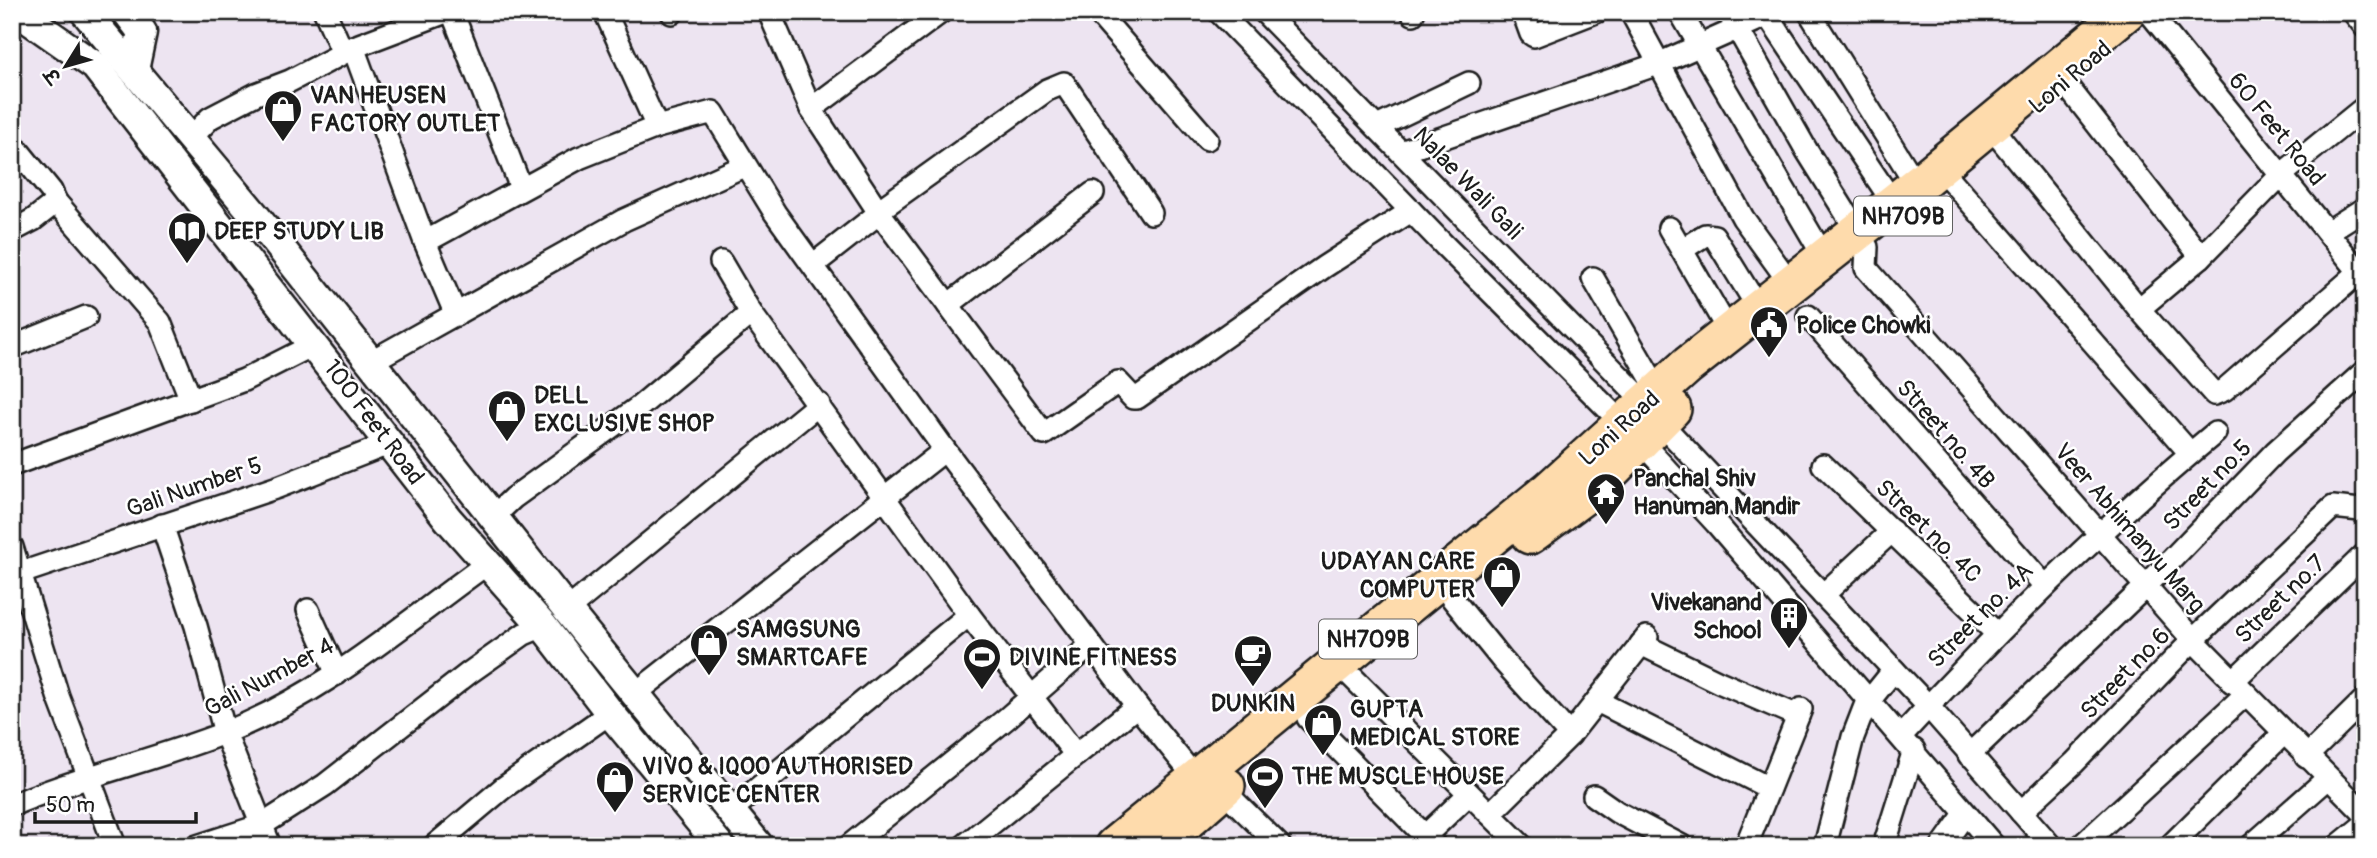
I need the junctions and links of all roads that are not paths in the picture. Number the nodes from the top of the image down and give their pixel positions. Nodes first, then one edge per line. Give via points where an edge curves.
1 (18, 12) edge
2 (49, 12) edge
3 (127, 12) edge
4 (325, 12) edge
5 (446, 12) edge
6 (452, 12) edge
7 (606, 12) edge
8 (769, 12) edge
9 (941, 12) edge
10 (1097, 12) edge
11 (1219, 12) edge
12 (1264, 12) edge
13 (1523, 12) edge
14 (1595, 12) edge
15 (1631, 12) edge
16 (1680, 12) edge
17 (1809, 12) edge
18 (2126, 12) edge
19 (2149, 12) edge
20 (2353, 12) edge
21 (1770, 13) edge
22 (86, 14) edge
23 (1733, 21) edge
24 (2365, 27) edge
25 (1700, 46) junction
26 (348, 50) junction
27 (1658, 64) junction
28 (95, 66) junction
29 (134, 70) junction
30 (2064, 82) junction
31 (1469, 83) dead end
32 (2365, 107) edge
33 (811, 109) junction
34 (657, 127) junction
35 (1377, 127) junction
36 (1999, 136) junction
37 (192, 137) junction
38 (1207, 139) dead end
39 (12, 143) edge
40 (1401, 152) junction
41 (744, 166) junction
42 (2281, 175) junction
43 (521, 188) junction
44 (1919, 188) junction
45 (1093, 193) dead end
46 (56, 202) junction
47 (2365, 208) edge
48 (878, 211) junction
49 (1410, 212) junction
50 (1151, 213) dead end
51 (1670, 228) dead end
52 (12, 232) edge
53 (2327, 232) junction
54 (425, 242) junction
55 (1863, 248) junction
56 (1683, 250) junction
57 (1824, 257) junction
58 (2202, 257) junction
59 (721, 262) dead end
60 (813, 265) junction
61 (2363, 272) edge
62 (1593, 278) dead end
63 (1790, 283) junction
64 (948, 305) junction
65 (1759, 309) junction
66 (2139, 309) junction
67 (751, 313) junction
68 (456, 315) junction
69 (1808, 316) dead end
70 (86, 317) dead end
71 (1729, 332) junction
72 (315, 345) junction
73 (12, 347) edge
74 (370, 362) junction
75 (2365, 371) edge
76 (191, 400) junction
77 (818, 404) junction
78 (1640, 415) junction
79 (2215, 433) dead end
80 (391, 443) junction
81 (945, 450) junction
82 (2190, 453) junction
83 (1823, 464) dead end
84 (12, 465) edge
85 (886, 499) junction
86 (2365, 506) edge
87 (493, 517) junction
88 (162, 525) junction
89 (1892, 531) junction
90 (2100, 534) junction
91 (514, 543) junction
92 (12, 547) edge
93 (2365, 554) edge
94 (488, 563) junction
95 (16, 575) edge
96 (2045, 586) junction
97 (2147, 586) junction
98 (1824, 595) junction
99 (1451, 597) junction
100 (308, 610) dead end
101 (567, 610) junction
102 (969, 615) junction
103 (543, 626) junction
104 (1997, 634) junction
105 (2193, 640) junction
106 (1091, 645) junction
107 (1894, 670) junction
108 (1345, 671) junction
109 (337, 674) junction
110 (2238, 688) junction
111 (636, 694) junction
112 (1032, 698) junction
113 (1869, 698) junction
114 (2365, 699) edge
115 (1597, 701) junction
116 (1137, 706) junction
117 (1928, 706) junction
118 (610, 713) junction
119 (1308, 718) junction
120 (225, 733) junction
121 (2283, 734) junction
122 (1570, 735) junction
123 (1907, 743) junction
124 (1969, 754) junction
125 (1076, 755) junction
126 (2306, 757) junction
127 (88, 776) junction
128 (2327, 779) junction
129 (1769, 788) junction
130 (1211, 789) junction
131 (1469, 794) junction
132 (1594, 796) dead end
133 (2360, 801) edge
134 (12, 806) edge
135 (730, 811) junction
136 (2021, 812) junction
137 (1490, 814) junction
138 (1965, 814) junction
139 (2365, 824) edge
140 (262, 825) junction
141 (1430, 841) edge
142 (115, 846) edge
143 (197, 846) edge
144 (270, 846) edge
145 (434, 846) edge
146 (720, 846) edge
147 (759, 846) edge
148 (849, 846) edge
149 (964, 846) edge
150 (1114, 846) edge
151 (1158, 846) edge
152 (1280, 846) edge
153 (1522, 846) edge
154 (1682, 846) edge
155 (1746, 846) edge
156 (1825, 846) edge
157 (1884, 846) edge
158 (1942, 846) edge
159 (1994, 846) edge
160 (2051, 846) edge
161 (2081, 846) edge
162 (2170, 846) edge
163 (2251, 846) edge
164 (2338, 846) edge

1 - 28 main road, 100 Feet Road
2 - 28 main road
3 - 29 main road via 142,32
4 - 26 street
5 - 26 street
6 - 43 street
7 - 34 street
8 - 33 street
9 - 33 street
10 - 38 street
11 - 49 street
12 - 35 street, Nalae Wali Gali
13 - 14 street via 1534,36
15 - 27 street
16 - 25 street
17 - 44 street
18 - 44 highway, Loni Road / NH709B
19 - 30 highway, Loni Road / NH709B
19 - 42 street, 60 Feet Road
20 - 24 street
21 - 23 street
21 - 44 street
22 - 29 main road, 100 Feet Road
23 - 25 street
23 - 55 street, Veer Abhimanyu Marg
25 - 27 street
25 - 57 street
26 - 37 street via 224,110
26 - 54 street
27 - 40 street
27 - 63 street via 1743,218
28 - 72 main road, 100 Feet Road
29 - 37 main road, 100 Feet Road
30 - 36 highway, Loni Road / NH709B
30 - 58 street
31 - 35 street
32 - 42 street
33 - 48 street
34 - 41 street via 713,111
34 - 43 street via 579,158
35 - 40 street, Nalae Wali Gali
36 - 44 highway, Loni Road / NH709B
36 - 66 street
37 - 74 main road, 100 Feet Road
39 - 46 street
40 - 78 street, Nalae Wali Gali
41 - 60 street
41 - 68 street via 624,220
42 - 53 street, 60 Feet Road
42 - 58 street
43 - 54 street
44 - 55 highway, Loni Road / NH709B
44 - 55 highway, Loni Road / NH709B
44 - 82 street
45 - 64 street
46 - 52 street
46 - 76 street via 160,322
47 - 53 street
48 - 50 street via 1047,90 1064,83
48 - 60 street
48 - 64 street
49 - 64 street via 1137,398 1118,382 1044,434
49 - 78 street
51 - 56 street
53 - 61 street, 60 Feet Road
54 - 68 street
55 - 57 highway, Loni Road / NH709B
55 - 78 highway, Loni Road / NH709B
55 - 90 street, Veer Abhimanyu Marg
56 - 65 street via 1705,235 1714,236
56 - 71 street
57 - 63 highway, Loni Road / NH709B
58 - 66 street
59 - 67 street
60 - 81 street
61 - 66 street via 2218,394 2208,390
62 - 78 street
63 - 65 highway, Loni Road / NH709B
65 - 71 highway, Loni Road / NH709B
67 - 77 street
67 - 87 street via 639,407
68 - 74 street
69 - 96 street, Street no. 4B
70 - 73 street
71 - 78 highway, Loni Road / NH709B
72 - 76 street
72 - 80 main road, 100 Feet Road
74 - 87 main road, 100 Feet Road
75 - 97 street, Street no.5 via 2275,452
76 - 84 street
77 - 85 street
77 - 101 street
78 - 98 street
78 - 99 highway, Loni Road / NH709B via 1594,488
78 - 108 highway, Loni Road / NH709B
78 - 113 street
79 - 82 street, Street no. 4A
80 - 88 street, Gali Number 5
80 - 94 main road, 100 Feet Road
81 - 85 street
81 - 106 street
82 - 90 street, Street no. 4A
83 - 89 street, Street no. 4C
85 - 102 street
85 - 111 street
86 - 105 street, Street no.6 via 2360,510 2333,507
87 - 91 main road, 100 Feet Road
88 - 95 street, Gali Number 5
88 - 120 street
89 - 98 street
89 - 104 street, Street no. 4C
90 - 96 street, Street no. 4A
90 - 97 street, Veer Abhimanyu Marg
91 - 94 main road
91 - 101 main road, 100 Feet Road
92 - 95 street
93 - 110 street, Street no.7
94 - 103 main road, 100 Feet Road
94 - 109 street, Gali Number 4
95 - 127 street
96 - 104 street, Street no. 4A
97 - 105 street, Veer Abhimanyu Marg
97 - 124 street, Street no.5
98 - 107 street
99 - 108 highway, Loni Road / NH709B
99 - 122 street
100 - 109 street
101 - 111 main road, 100 Feet Road
102 - 112 street
102 - 135 street
103 - 118 main road, 100 Feet Road
103 - 140 street via 491,657 325,785
104 - 117 street, Street no. 4A
105 - 110 street, Veer Abhimanyu Marg
105 - 136 street, Street no.6
106 - 112 street
106 - 116 street
107 - 113 street
107 - 117 street
108 - 119 highway, Loni Road / NH709B
108 - 130 highway, Loni Road / NH709B
108 - 131 street
109 - 120 street, Gali Number 4
110 - 121 street, Veer Abhimanyu Marg
110 - 161 street, Street no.7
111 - 135 main road, 100 Feet Road
112 - 125 street
112 - 148 street
113 - 123 street
113 - 156 street via 1853,737
114 - 126 street
115 - 122 street
115 - 129 street
115 - 129 street via 1644,641 1800,712
116 - 125 street
116 - 130 street
117 - 123 street, Street no. 4A
117 - 124 street
118 - 145 street via 503,788
118 - 146 main road, 100 Feet Road
119 - 130 highway, Loni Road / NH709B
119 - 141 street
120 - 127 street, Gali Number 4
120 - 140 street
121 - 126 street, Veer Abhimanyu Marg
121 - 162 street
122 - 137 street
123 - 138 street
123 - 157 street
124 - 136 street
125 - 149 street
126 - 128 street, Veer Abhimanyu Marg
127 - 134 street, Gali Number 4
127 - 142 street
128 - 133 street, Veer Abhimanyu Marg
128 - 163 street
129 - 155 street
130 - 150 highway, Loni Road / NH709B
130 - 151 highway, Loni Road / NH709B
130 - 152 street
131 - 137 street
131 - 141 street
132 - 154 street
135 - 147 main road, 100 Feet Road
136 - 160 street
137 - 153 street
138 - 158 street
138 - 159 street
139 - 164 street
140 - 143 street
140 - 144 street

